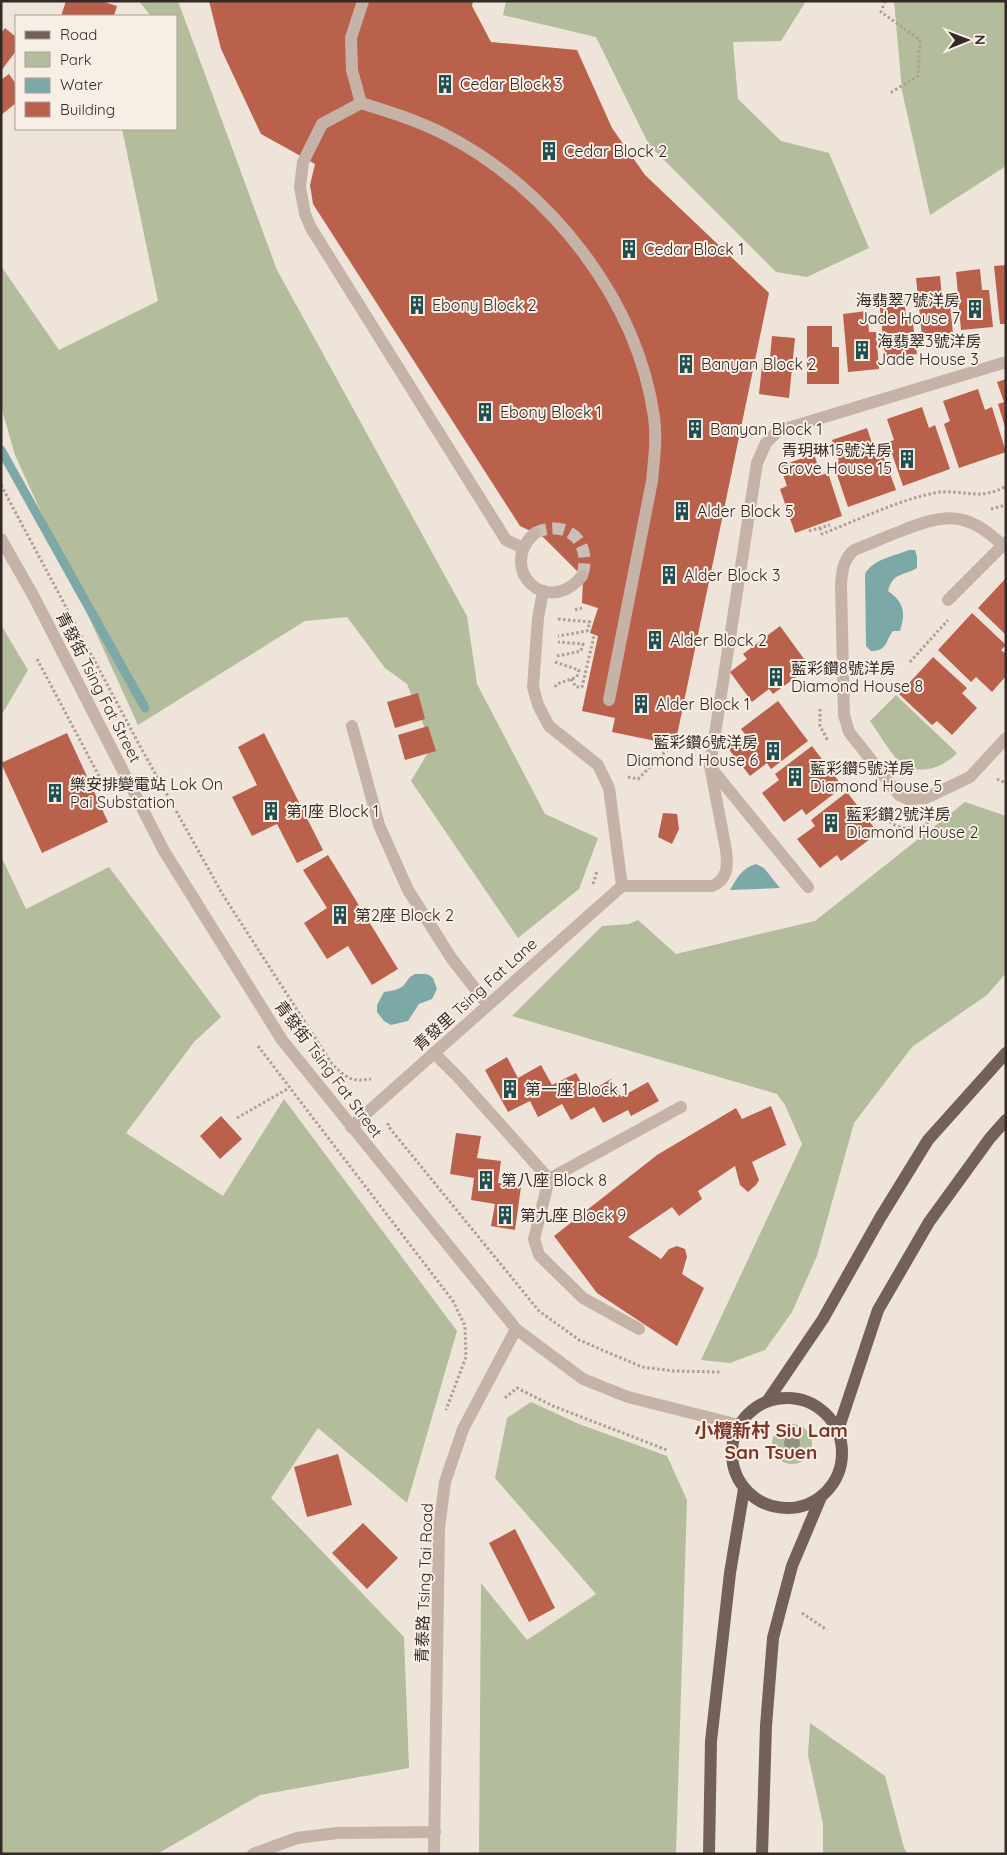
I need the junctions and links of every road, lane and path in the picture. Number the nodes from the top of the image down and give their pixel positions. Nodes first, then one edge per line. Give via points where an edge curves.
1 (363, 1) edge
2 (885, 1) edge
3 (890, 93) dead end
4 (361, 103) junction
5 (1006, 362) edge
6 (1, 485) edge
7 (1006, 505) edge
8 (985, 511) dead end
9 (830, 525) dead end
10 (809, 531) dead end
11 (535, 533) tunnel mouth
12 (1, 538) edge
13 (1004, 544) edge
14 (523, 548) junction
15 (582, 576) dead end
16 (543, 591) junction
17 (948, 600) dead end
18 (582, 608) dead end
19 (567, 611) dead end
20 (562, 615) dead end
21 (594, 636) dead end
22 (571, 679) junction
23 (554, 691) dead end
24 (608, 700) dead end
25 (820, 707) dead end
26 (352, 726) dead end
27 (1006, 738) edge
28 (671, 746) dead end
29 (832, 747) dead end
30 (710, 766) junction
31 (992, 781) dead end
32 (1006, 782) edge
33 (628, 784) dead end
34 (880, 809) dead end
35 (934, 817) dead end
36 (622, 886) junction
37 (808, 887) dead end
38 (488, 1005) junction
39 (434, 1053) junction
40 (1006, 1053) edge
41 (358, 1081) dead end
42 (289, 1088) dead end
43 (682, 1107) dead end
44 (237, 1118) dead end
45 (1006, 1120) edge
46 (351, 1127) junction
47 (549, 1179) junction
48 (516, 1329) junction
49 (639, 1329) dead end
50 (768, 1400) junction
51 (498, 1403) dead end
52 (739, 1425) junction
53 (838, 1430) junction
54 (668, 1450) dead end
55 (744, 1489) junction
56 (821, 1497) junction
57 (783, 1600) junction
58 (827, 1630) dead end
59 (435, 1832) junction
60 (252, 1854) edge
61 (434, 1854) edge
62 (710, 1854) edge
63 (762, 1854) edge

1 - 4 street via 351,38 352,70
2 - 3 path via 881,12 920,40 918,76
4 - 14 street via 322,124 303,162 300,186 304,214 506,540
4 - 24 street via 446,135 520,185 554,217 583,252 608,290 637,352 649,389 655,450 652,481
5 - 30 street via 778,431 766,443 757,463
6 - 41 path, 青發街 Tsing Fat Street via 223,894 332,1064 348,1079
7 - 8 path
9 - 10 path
11 - 14 street
12 - 46 street, 青發街 Tsing Fat Street via 164,851 282,1040
13 - 17 street
13 - 27 street via 970,523 951,518 927,520 854,550 847,556 842,568 841,594 844,715 848,732 899,795 908,799 926,798 970,777
14 - 16 street via 521,569 533,587
15 - 16 street via 565,590
16 - 36 street via 533,687 549,726 598,765 604,776 609,788
18 - 19 path
20 - 22 path via 556,619 590,622 587,631 555,636 553,641 583,644 581,651 549,657 554,662 579,670 577,677
21 - 22 path via 582,687 576,687
22 - 23 path via 557,684
25 - 29 path via 820,726
26 - 38 street via 379,825 408,890 452,960
28 - 33 path via 638,779 626,777
30 - 36 street via 726,850 727,863 720,883 712,886
30 - 37 street
31 - 32 path via 997,778
34 - 35 path via 892,824 903,828 921,828
36 - 38 street, 青發里 Tsing Fat Lane
38 - 39 street, 青發里 Tsing Fat Lane
39 - 46 street, 青發里 Tsing Fat Lane
39 - 47 street
40 - 50 main road via 928,1140 823,1318
42 - 44 path
43 - 47 street
45 - 53 main road via 929,1222 878,1310
46 - 48 street, 青發街 Tsing Fat Street
47 - 49 street via 534,1239 539,1255 583,1298
48 - 52 street, 青發街 Tsing Fat Street via 583,1379 628,1397
48 - 59 street, 青泰路 Tsing Tai Road via 463,1429 445,1482 439,1528
50 - 52 main road via 751,1410
50 - 53 main road via 784,1397 816,1405
51 - 54 path via 517,1388 553,1406
52 - 55 main road via 733,1441 732,1458
53 - 56 main road via 842,1444 841,1466 832,1486
55 - 56 main road via 773,1507 790,1509
55 - 62 main road via 730,1573 711,1741
56 - 57 main road via 792,1566
57 - 58 path
57 - 63 main road via 773,1638 766,1726
59 - 60 street via 337,1833 297,1838
59 - 61 street, 青泰路 Tsing Tai Road

